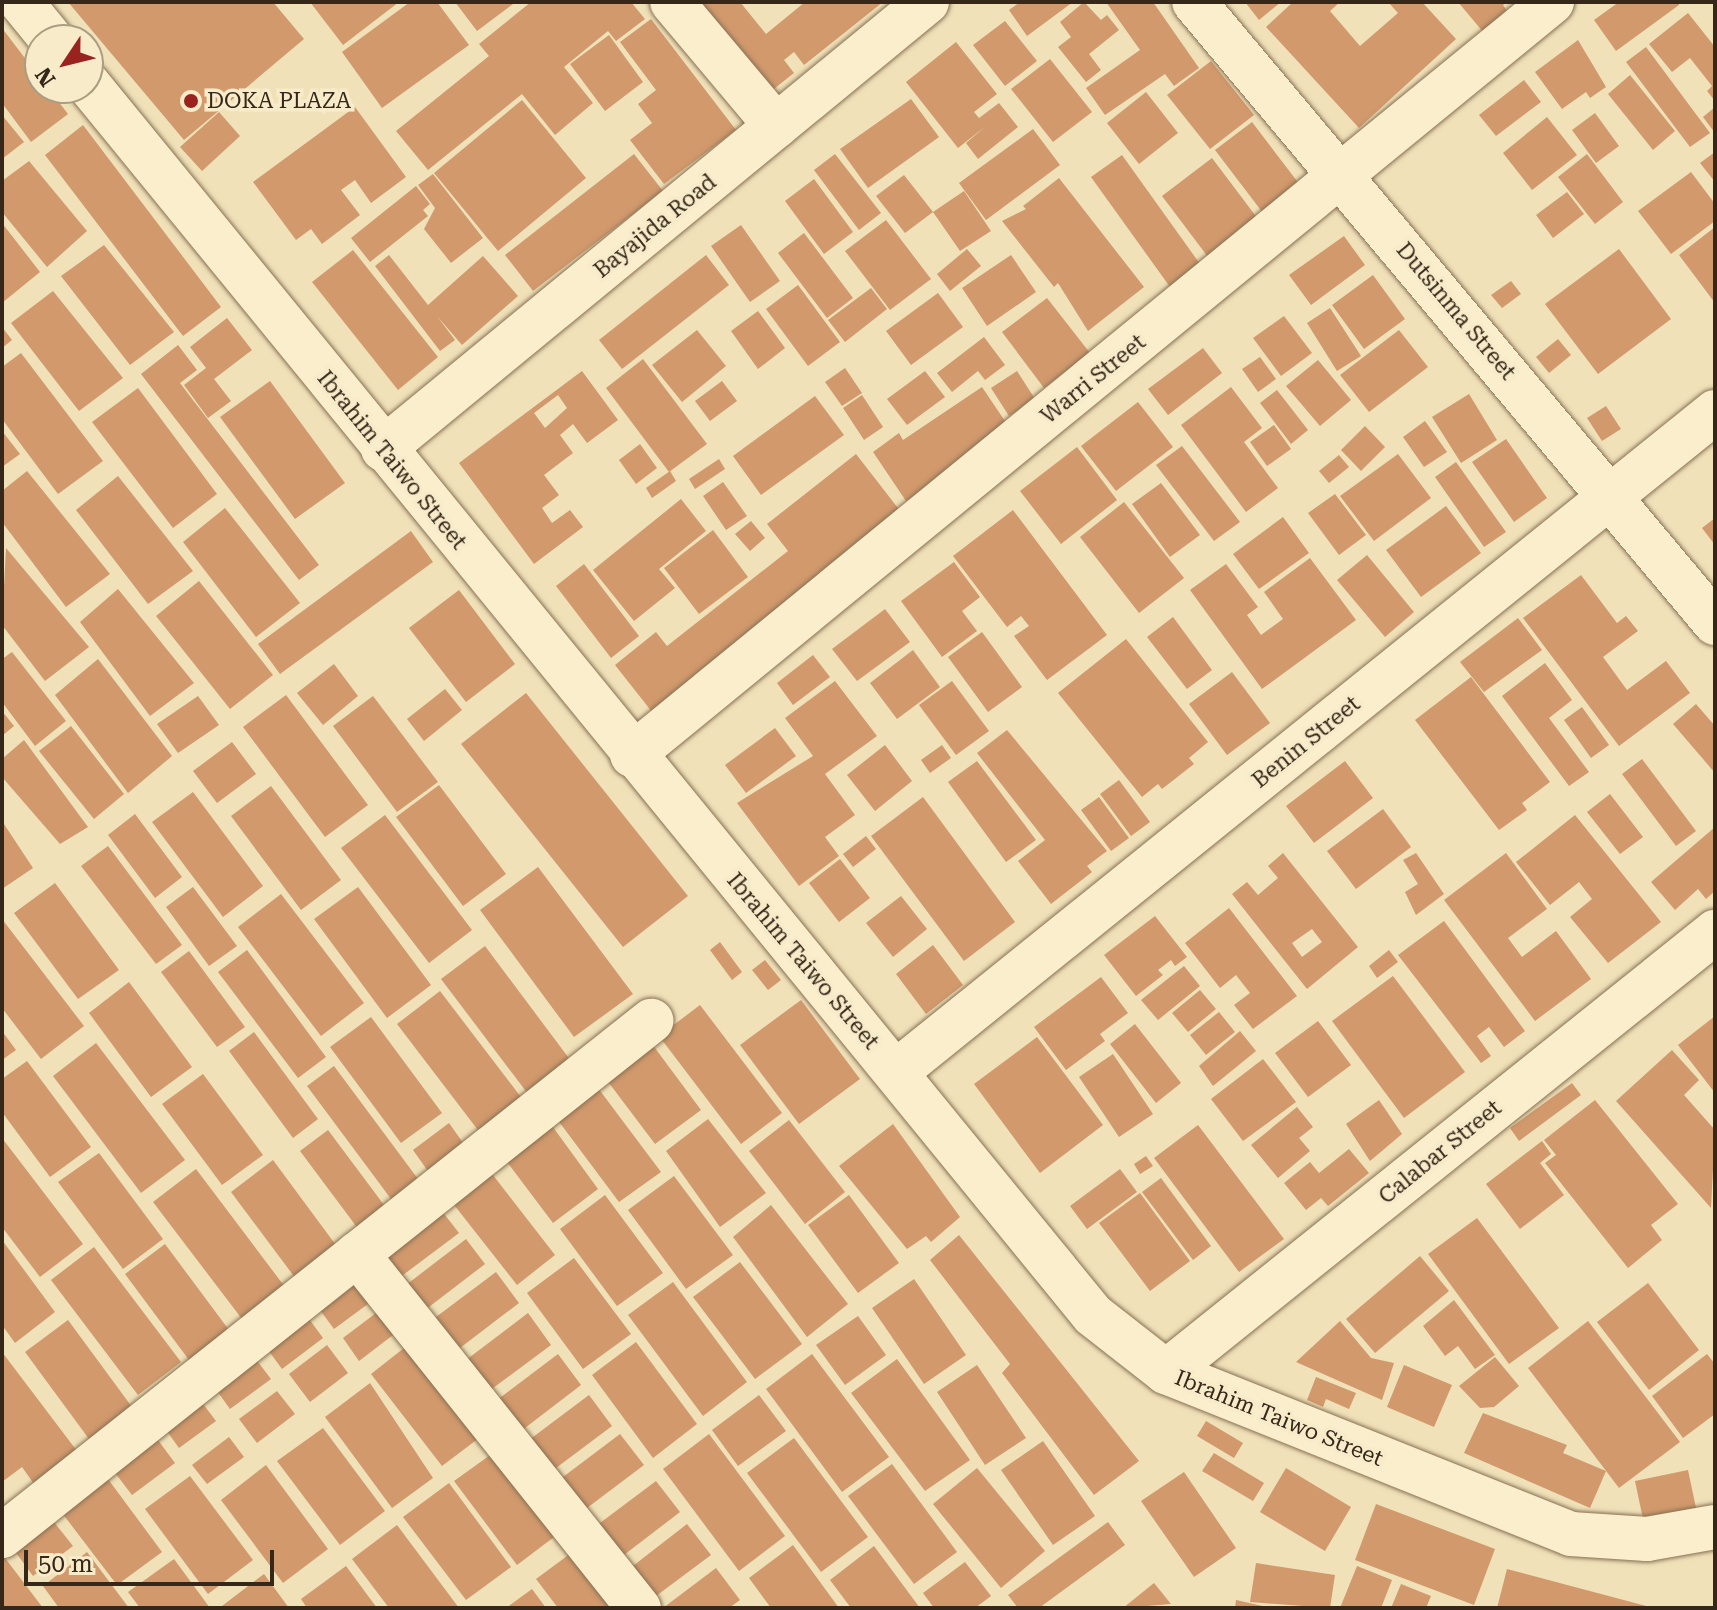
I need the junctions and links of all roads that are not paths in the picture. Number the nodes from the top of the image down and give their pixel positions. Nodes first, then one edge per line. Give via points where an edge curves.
1 (21, 2) edge
2 (672, 2) edge
3 (927, 2) edge
4 (1194, 2) edge
5 (1552, 2) edge
6 (39, 24) edge
7 (104, 104) edge
8 (776, 126) junction
9 (1341, 176) junction
10 (1715, 412) edge
11 (383, 449) junction
12 (1613, 495) junction
13 (1715, 623) edge
14 (632, 755) junction
15 (1715, 932) edge
16 (651, 1021) dead end
17 (896, 1072) junction
18 (357, 1254) junction
19 (1166, 1372) junction
20 (1715, 1527) edge
21 (2, 1536) edge
22 (639, 1608) edge

1 - 6 street
2 - 8 street
3 - 8 street, Bayajida Road
4 - 9 street, Dutsinma Street
5 - 9 street, Warri Street
7 - 11 street, Ibrahim Taiwo Street
8 - 11 street, Bayajida Road
9 - 12 street, Dutsinma Street
9 - 14 street, Warri Street
10 - 12 street, Benin Street
11 - 14 street, Ibrahim Taiwo Street
12 - 13 street, Dutsinma Street
12 - 17 street, Benin Street
14 - 17 street, Ibrahim Taiwo Street
15 - 19 street, Calabar Street
16 - 18 street
17 - 19 street, Ibrahim Taiwo Street via 1093,1315
18 - 21 street
18 - 22 street
19 - 20 street, Ibrahim Taiwo Street via 1571,1534 1647,1539

